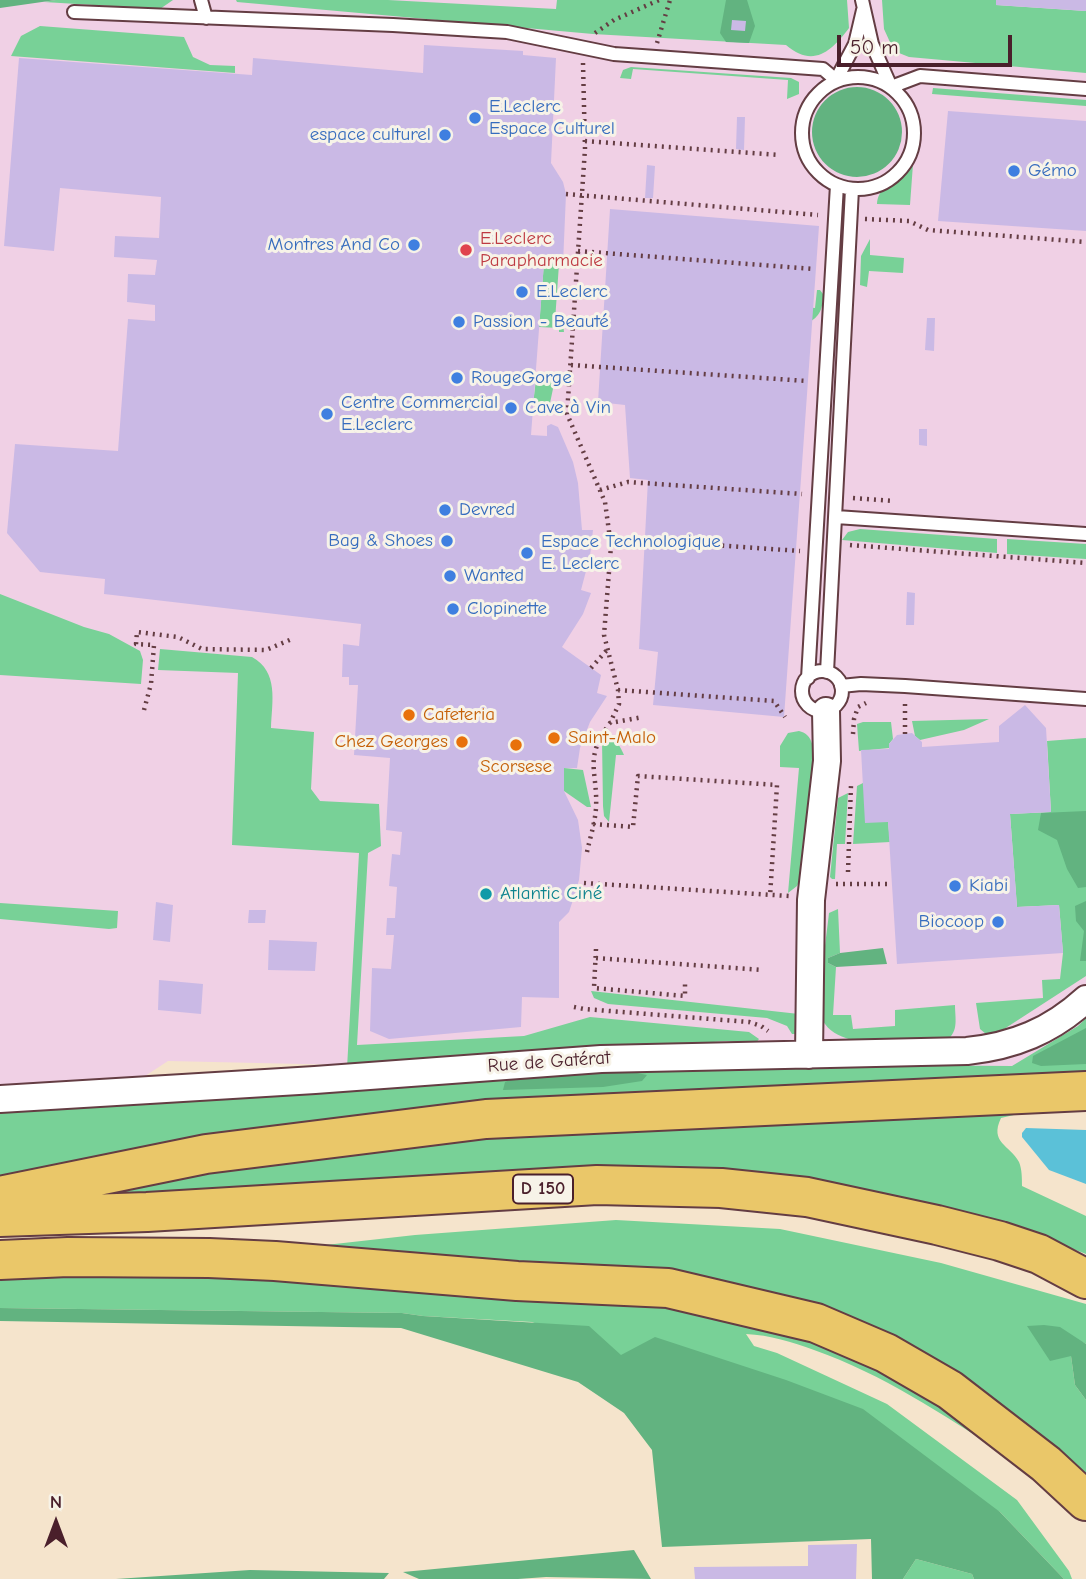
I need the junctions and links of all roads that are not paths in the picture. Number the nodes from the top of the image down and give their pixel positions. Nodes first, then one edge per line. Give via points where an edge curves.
1 (201, 0) edge
2 (862, 5) edge
3 (74, 12) dead end
4 (205, 18) junction
5 (836, 80) junction
6 (891, 87) junction
7 (1086, 89) edge
8 (837, 185) junction
9 (852, 188) junction
10 (836, 517) junction
11 (1086, 534) edge
12 (827, 672) junction
13 (808, 678) junction
14 (841, 686) junction
15 (1086, 699) edge
16 (826, 711) junction
17 (1086, 999) edge
18 (796, 1055) junction
19 (1086, 1091) edge
20 (0, 1099) edge
21 (0, 1196) edge
22 (0, 1217) edge
23 (0, 1246) edge
24 (0, 1260) edge
25 (1080, 1277) edge
26 (1086, 1501) edge

1 - 4 lane
2 - 5 lane via 855,44
2 - 6 lane via 872,44
3 - 4 lane
4 - 5 lane via 507,32 614,54 823,69
5 - 6 lane via 874,78
5 - 8 lane via 813,99 801,126 813,167
6 - 7 lane via 920,76
6 - 9 lane via 911,112 913,145 897,173 869,188
8 - 9 lane
8 - 13 lane
9 - 10 lane
10 - 11 lane
10 - 12 lane
12 - 13 lane via 815,672
12 - 14 lane
13 - 16 lane via 802,687 804,700 814,709
14 - 15 lane
14 - 16 lane via 838,704
16 - 18 street via 827,761
17 - 18 street, Rue de Gatérat via 1046,1030 993,1048
18 - 20 street, Rue de Gatérat via 601,1059
19 - 21 main road via 486,1119 205,1154
22 - 25 main road, D 150 via 147,1213 597,1185 721,1188 807,1196 937,1225 1039,1254
23 - 25 main road, D 150 via 530,1211 665,1208 726,1210 880,1233
24 - 26 main road via 209,1258 668,1288 816,1323 886,1353 950,1390

